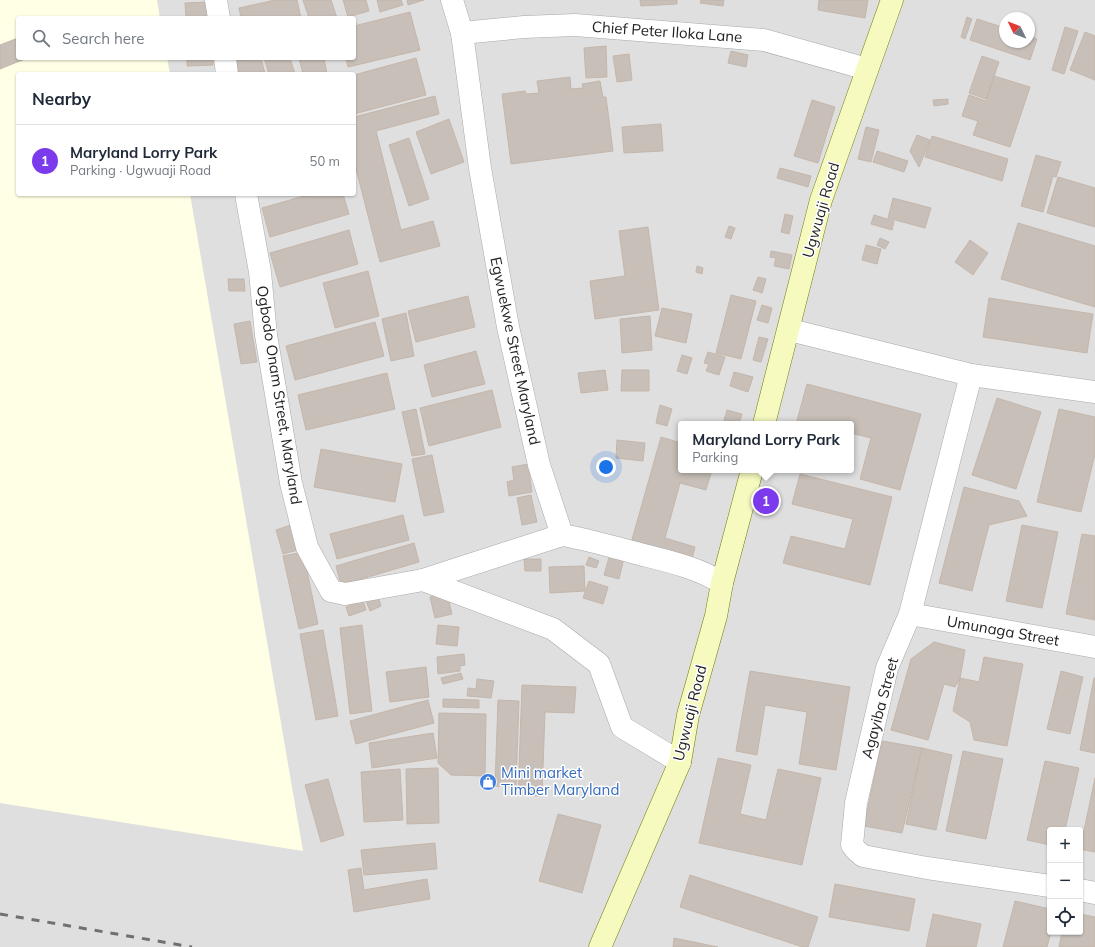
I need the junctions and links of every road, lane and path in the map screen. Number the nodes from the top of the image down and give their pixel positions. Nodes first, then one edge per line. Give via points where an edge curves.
1 (216, 0) edge
2 (452, 0) edge
3 (892, 0) edge
4 (219, 16) edge
5 (462, 33) junction
6 (225, 60) edge
7 (867, 68) junction
8 (227, 72) edge
9 (246, 196) edge
10 (790, 330) junction
11 (971, 375) junction
12 (1095, 392) edge
13 (765, 421) edge
14 (751, 473) edge
15 (562, 535) junction
16 (423, 580) junction
17 (722, 583) junction
18 (910, 614) junction
19 (1095, 646) edge
20 (680, 762) junction
21 (1047, 886) edge
22 (1083, 890) edge
23 (1095, 892) edge
24 (600, 947) edge

1 - 4 street
2 - 5 street, Egwuekwe Street Maryland
3 - 7 main road, Ugwuaji Road
5 - 7 street, Chief Peter Iloka Lane via 575,25 764,40
5 - 15 street, Egwuekwe Street Maryland via 480,168 508,327 539,465
6 - 8 street
7 - 10 main road, Ugwuaji Road via 821,200
9 - 16 street, Ogbodo Onam Street, Maryland via 291,483 307,547 331,591 345,594
10 - 11 street
10 - 13 main road, Ugwuaji Road
11 - 12 street
11 - 18 street, Agayiba Street
14 - 17 main road, Ugwuaji Road
15 - 16 street
15 - 17 street via 666,561 708,575
16 - 20 street via 553,629 599,664 622,727
17 - 20 main road, Ugwuaji Road via 716,616 688,715
18 - 19 street, Umunaga Street
18 - 21 street, Agayiba Street via 887,668 856,803 852,845 863,856
20 - 24 main road, Ugwuaji Road
22 - 23 street

